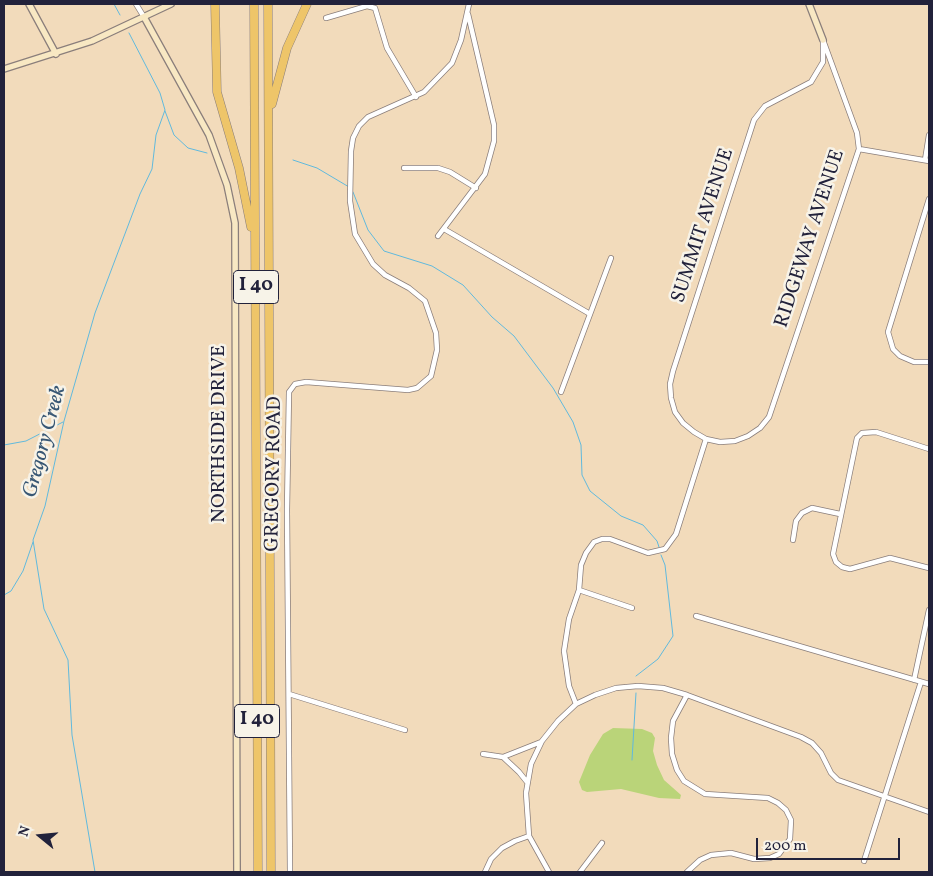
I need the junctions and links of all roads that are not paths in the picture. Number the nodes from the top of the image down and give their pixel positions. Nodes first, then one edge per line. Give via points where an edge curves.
1 (29, 4) edge
2 (136, 4) edge
3 (171, 4) edge
4 (215, 4) edge
5 (254, 4) edge
6 (268, 4) edge
7 (307, 4) edge
8 (469, 4) edge
9 (809, 4) edge
10 (467, 12) junction
11 (144, 17) junction
12 (326, 18) dead end
13 (823, 40) junction
14 (56, 54) junction
15 (4, 69) edge
16 (416, 97) junction
17 (929, 135) edge
18 (268, 136) junction
19 (858, 149) junction
20 (927, 161) edge
21 (404, 168) dead end
22 (476, 188) junction
23 (929, 199) edge
24 (444, 229) junction
25 (438, 236) dead end
26 (611, 258) dead end
27 (256, 287) junction
28 (590, 314) junction
29 (929, 362) edge
30 (561, 392) dead end
31 (706, 439) junction
32 (929, 449) edge
33 (840, 514) junction
34 (793, 540) dead end
35 (929, 568) edge
36 (579, 590) junction
37 (632, 608) dead end
38 (929, 610) edge
39 (696, 616) dead end
40 (914, 680) junction
41 (921, 682) junction
42 (929, 684) edge
43 (289, 694) junction
44 (686, 695) junction
45 (576, 704) junction
46 (405, 730) dead end
47 (542, 741) junction
48 (483, 754) dead end
49 (503, 757) junction
50 (526, 782) junction
51 (886, 797) junction
52 (929, 812) edge
53 (529, 836) junction
54 (602, 843) dead end
55 (864, 861) dead end
56 (237, 872) edge
57 (258, 872) edge
58 (271, 872) edge
59 (290, 872) edge
60 (485, 872) edge
61 (549, 872) edge
62 (580, 872) edge
63 (687, 872) edge

1 - 14 street
2 - 11 street
3 - 11 street
4 - 27 highway via 218,92 248,207
5 - 27 highway, I 40
6 - 18 highway, I 40
7 - 18 highway via 278,77
8 - 10 street, GREGORY ROAD
9 - 13 street, RIDGEWAY AVENUE
10 - 16 street, GREGORY ROAD via 452,63
10 - 22 street via 494,125 491,158
11 - 14 street
11 - 56 street, NORTHSIDE DRIVE via 209,135 227,185 235,223
12 - 16 street via 368,6 375,8 387,48
13 - 19 street, RIDGEWAY AVENUE via 857,133
13 - 31 street, SUMMIT AVENUE via 823,62 811,82 765,106 754,120 673,370 670,384 675,412 688,428
14 - 15 street
16 - 43 street, GREGORY ROAD via 380,110 359,126 351,151 350,209 355,234 373,264 425,301 436,333 434,367 425,383 408,390 306,382 294,384 289,392
17 - 20 street
18 - 58 highway, I 40
19 - 20 street
19 - 31 street, RIDGEWAY AVENUE via 769,417 760,428 743,438 720,442
21 - 22 street via 438,168
22 - 24 street
23 - 29 street via 888,332 893,349 905,358
24 - 25 street
24 - 28 street
26 - 28 street
27 - 57 highway, I 40
28 - 30 street
31 - 36 street via 672,542 665,549 648,553 610,540 594,542 581,564
32 - 33 street via 876,432 862,433 854,444
33 - 34 street via 817,508 806,510 798,518
33 - 35 street via 833,554 842,567 850,569 890,558
36 - 37 street
36 - 45 street via 569,619 564,651 569,686
38 - 40 street
39 - 40 street
40 - 41 street
41 - 42 street
41 - 51 street
43 - 46 street
43 - 59 street, GREGORY ROAD
44 - 45 street via 638,686 609,690
44 - 51 street via 801,737 821,753 838,780
44 - 63 street via 670,738 677,770 684,781 705,794 768,798 778,802 791,820 790,839 779,854 754,859 731,853 710,855
45 - 47 street
47 - 49 street
47 - 50 street
48 - 49 street
49 - 50 street
50 - 53 street
51 - 52 street
51 - 55 street
53 - 60 street via 502,848
53 - 61 street
54 - 62 street

